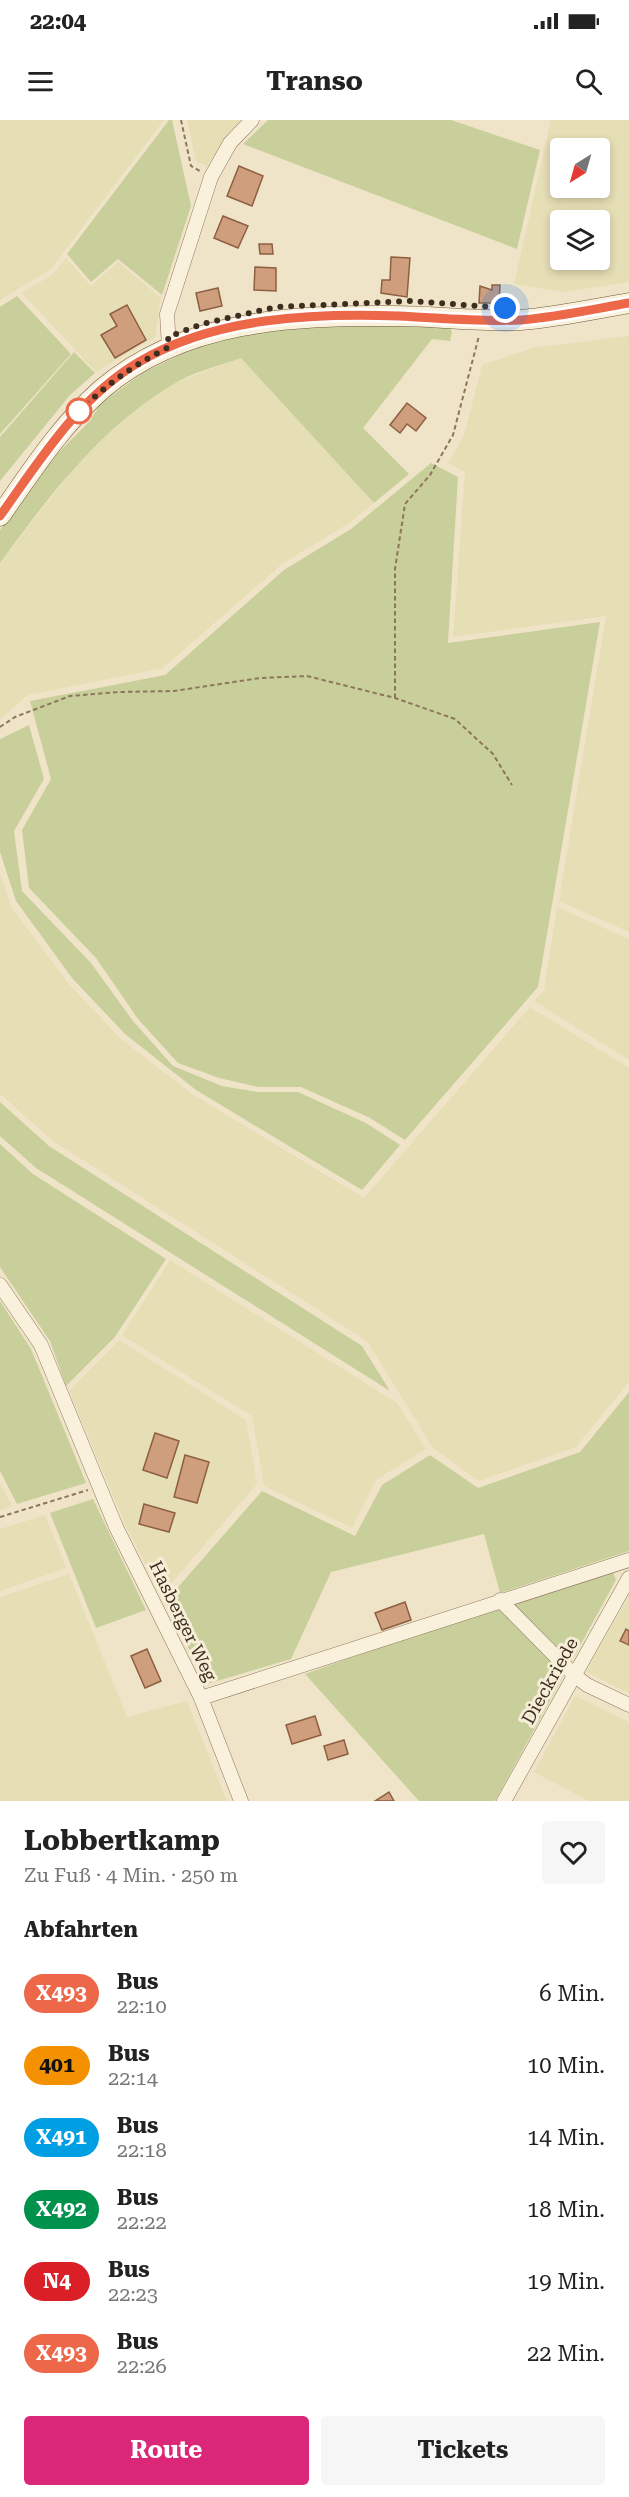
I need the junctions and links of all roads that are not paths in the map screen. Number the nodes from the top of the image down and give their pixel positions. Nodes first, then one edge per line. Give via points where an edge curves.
1 (252, 120) edge
2 (629, 303) edge
3 (169, 347) junction
4 (0, 516) edge
5 (0, 1285) edge
6 (629, 1560) edge
7 (629, 1578) edge
8 (500, 1600) junction
9 (574, 1675) junction
10 (201, 1698) junction
11 (629, 1706) edge
12 (241, 1801) edge
13 (504, 1801) edge

1 - 3 street via 230,143 211,177 167,314
2 - 3 main road via 522,320 302,318 249,324
3 - 4 main road via 138,362 79,411
5 - 10 street, Hasberger Weg via 41,1345 116,1527
6 - 8 street, Hasberger Weg
7 - 9 street, Dieckriede
8 - 9 street
8 - 10 street, Hasberger Weg
9 - 11 street
9 - 13 street, Dieckriede
10 - 12 street

